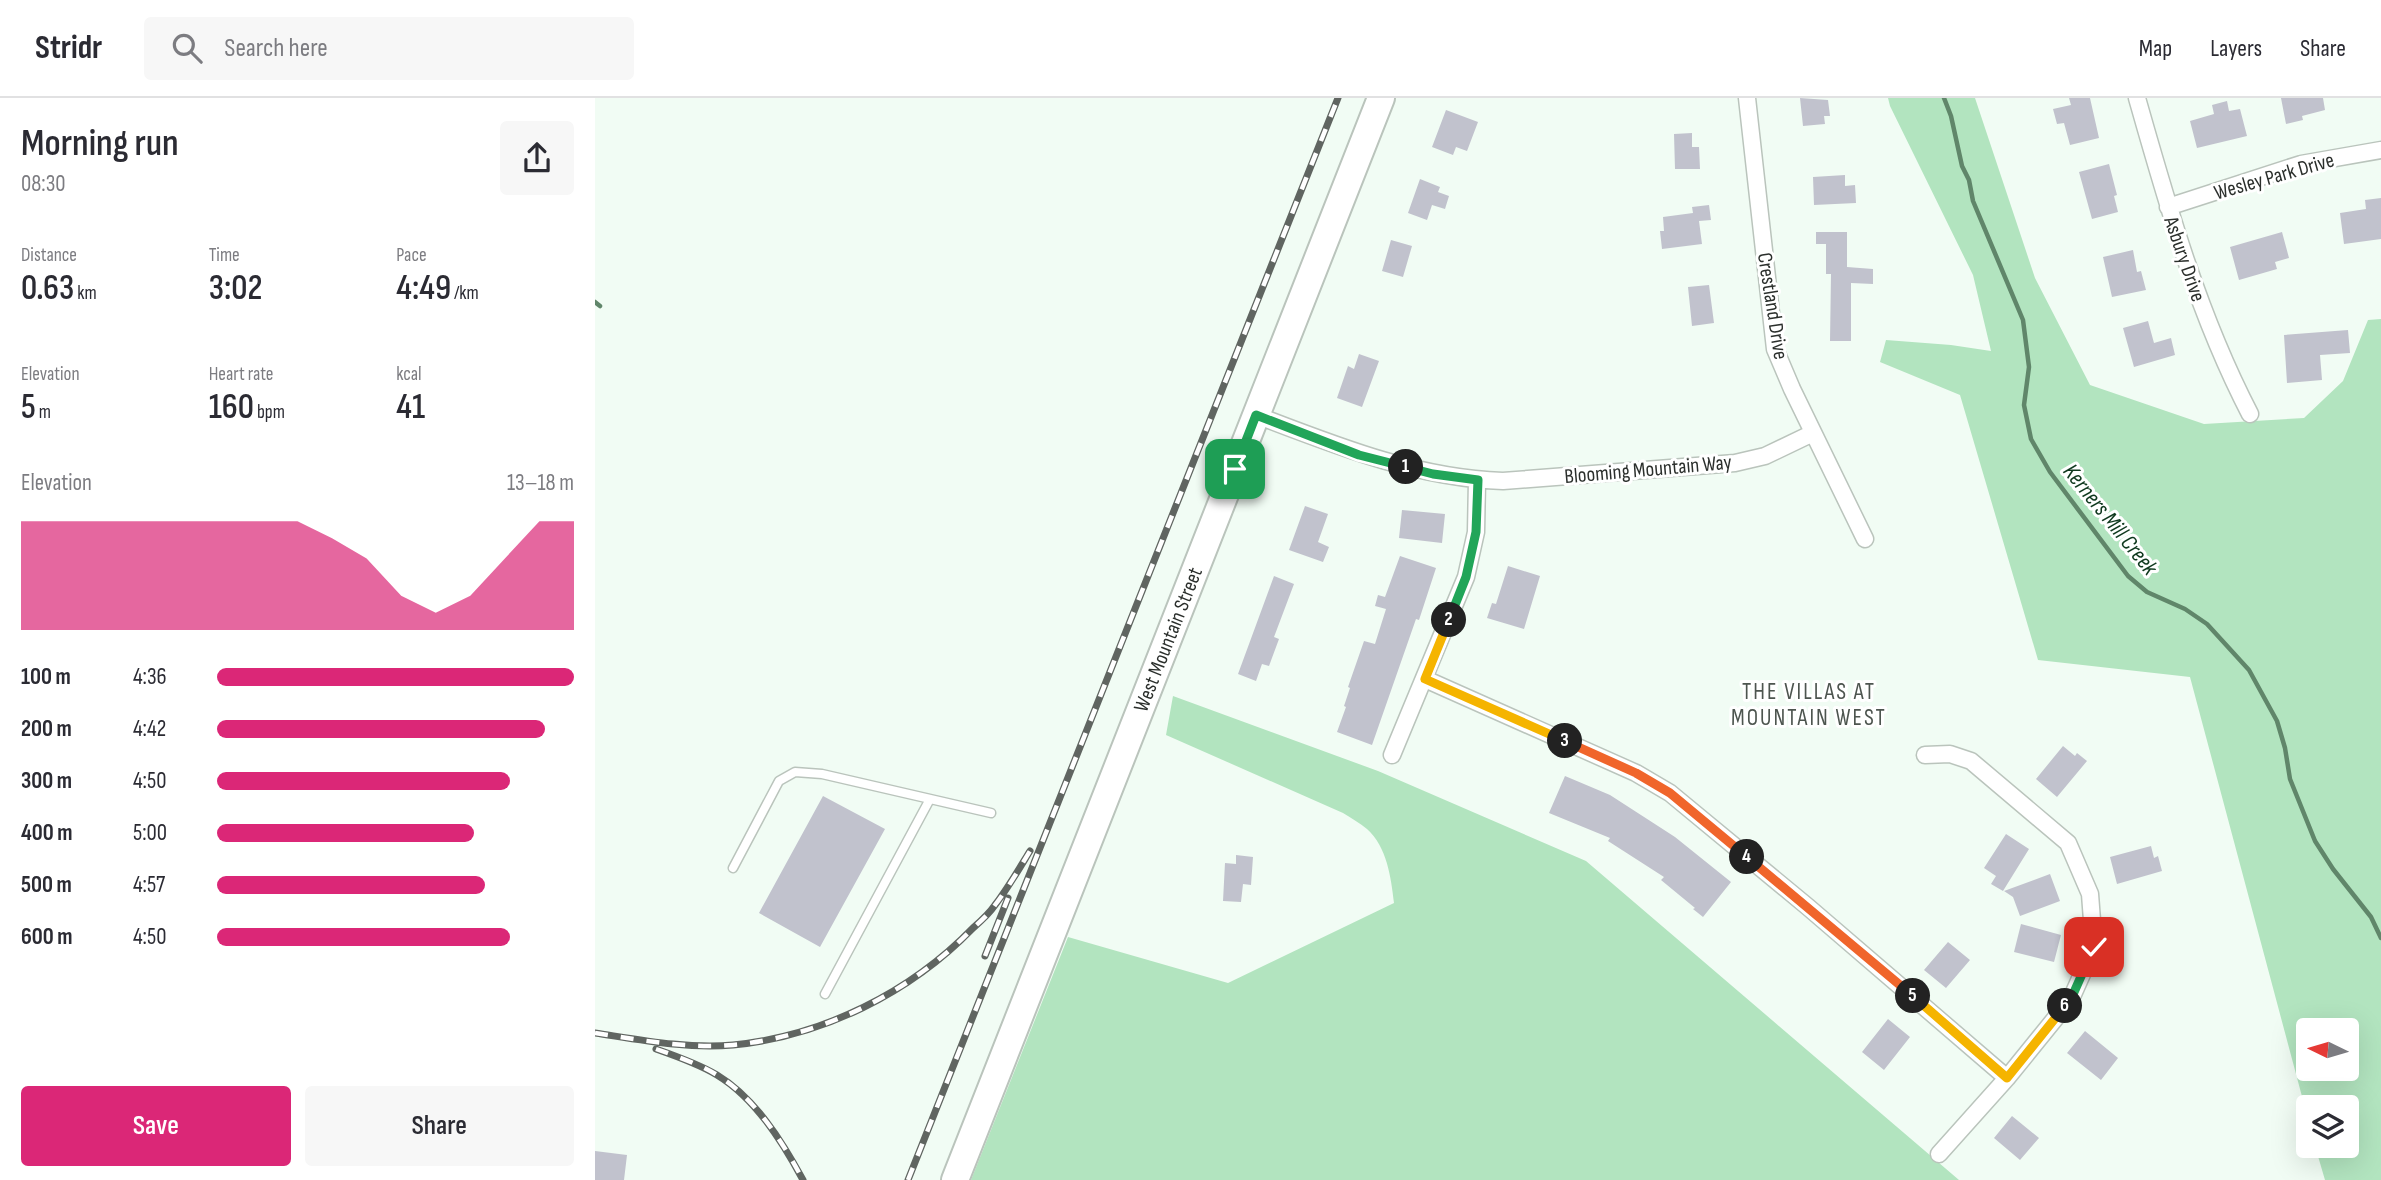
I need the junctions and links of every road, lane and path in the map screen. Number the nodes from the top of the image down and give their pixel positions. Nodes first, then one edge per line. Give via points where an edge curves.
1 (1381, 98) edge
2 (1747, 98) edge
3 (2137, 98) edge
4 (2381, 150) edge
5 (2168, 207) junction
6 (2251, 414) dead end
7 (1256, 415) junction
8 (1813, 433) junction
9 (1478, 480) junction
10 (1865, 538) dead end
11 (1425, 679) junction
12 (1392, 754) dead end
13 (1925, 755) dead end
14 (930, 799) junction
15 (991, 813) dead end
16 (733, 868) dead end
17 (825, 994) dead end
18 (2007, 1078) junction
19 (1939, 1154) dead end
20 (955, 1180) edge

1 - 7 main road, West Mountain Street
2 - 8 street, Crestland Drive via 1776,349
3 - 5 street, Asbury Drive
4 - 5 street, Wesley Park Drive via 2301,164
5 - 6 street, Asbury Drive via 2204,314
7 - 9 street, Blooming Mountain Way via 1359,455
7 - 20 main road, West Mountain Street
8 - 9 street, Blooming Mountain Way via 1765,456 1735,463
8 - 10 street, Crestland Drive
9 - 11 street via 1476,532 1466,577
11 - 12 street
11 - 18 street via 1636,773 1670,793
13 - 18 street via 1950,754 1971,761 2068,844 2090,894 2094,947 2085,968 2071,999
14 - 15 lane
14 - 16 lane via 795,772 779,781
14 - 17 lane
18 - 19 street

